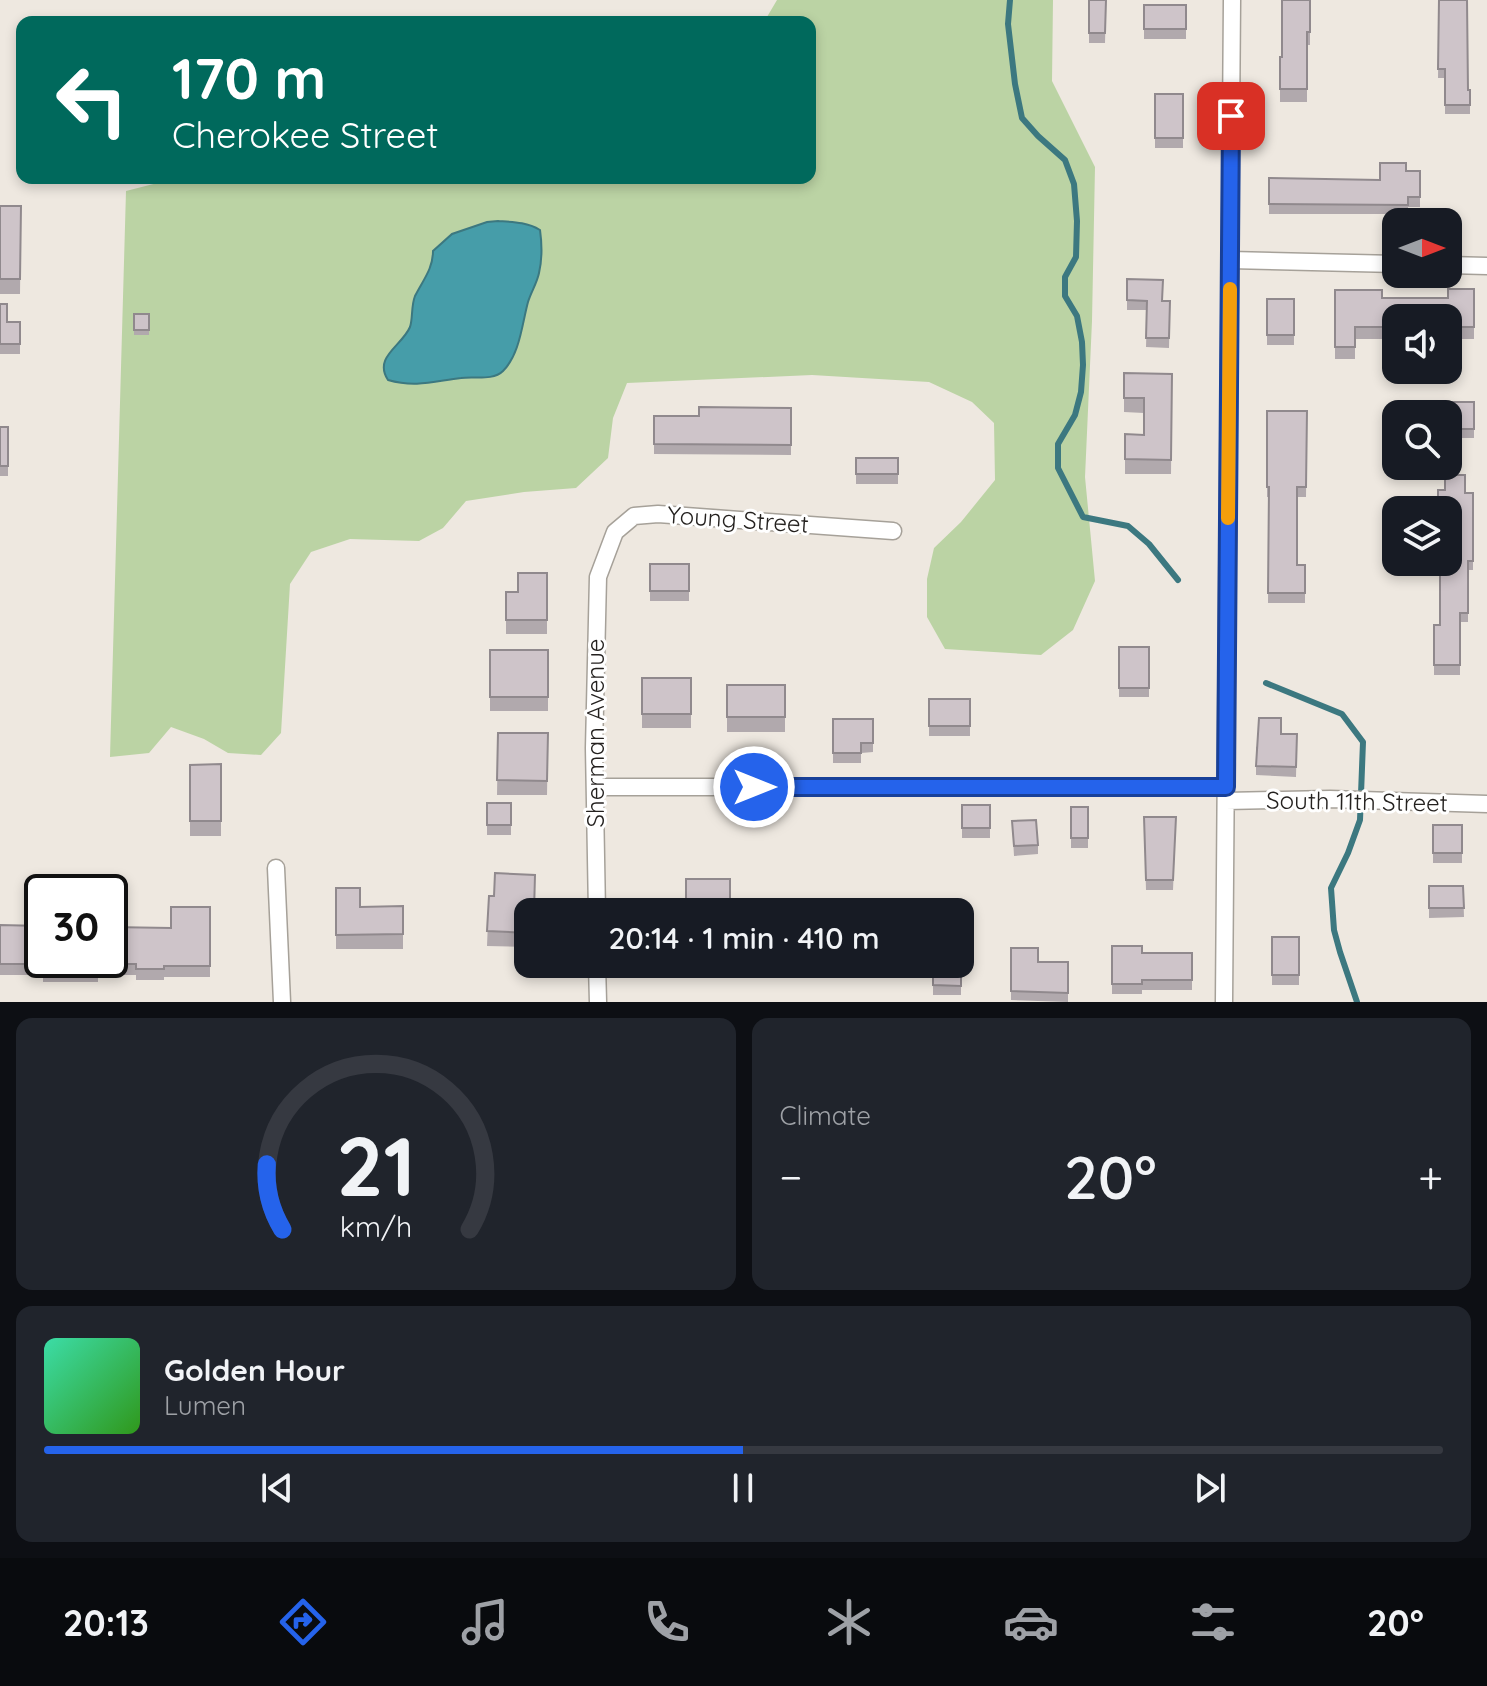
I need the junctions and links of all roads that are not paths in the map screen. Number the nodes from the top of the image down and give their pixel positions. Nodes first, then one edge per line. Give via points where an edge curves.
1 (1232, 0) edge
2 (1230, 260) junction
3 (1382, 264) edge
4 (1462, 265) edge
5 (1487, 266) edge
6 (893, 531) dead end
7 (606, 556) joint
8 (595, 787) junction
9 (1226, 794) junction
10 (1487, 804) edge
11 (276, 868) dead end
12 (597, 898) edge
13 (597, 978) edge
14 (282, 1002) edge
15 (598, 1002) edge
16 (1224, 1002) edge

1 - 2 street
2 - 3 street
2 - 9 street
4 - 5 street
6 - 7 street, Young Street via 634,516 615,532
7 - 8 street, Sherman Avenue via 598,577 595,627
8 - 9 street, South 11th Street
8 - 12 street, Sherman Avenue
9 - 10 street, South 11th Street
9 - 16 street
11 - 14 street
13 - 15 street

